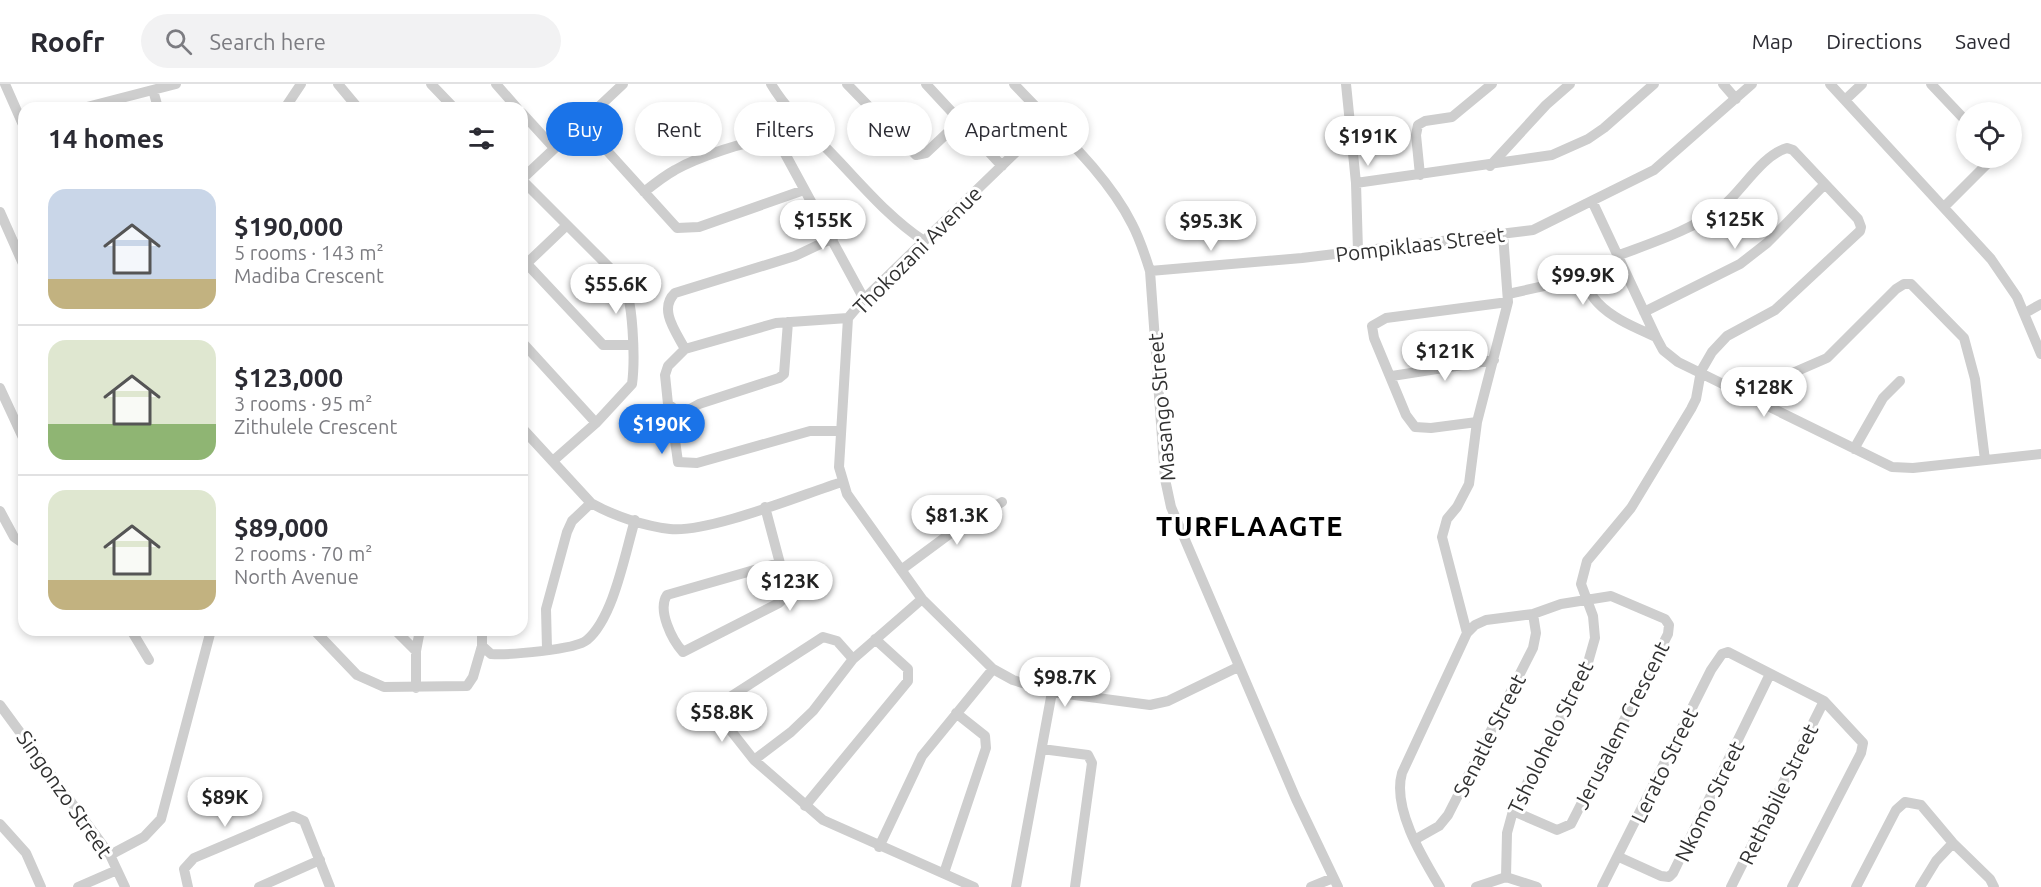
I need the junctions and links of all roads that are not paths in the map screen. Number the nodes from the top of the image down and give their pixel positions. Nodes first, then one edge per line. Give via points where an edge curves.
1 (5, 84) edge
2 (176, 84) edge
3 (301, 84) edge
4 (338, 84) edge
5 (431, 84) edge
6 (496, 84) edge
7 (623, 84) edge
8 (771, 84) edge
9 (847, 84) edge
10 (926, 84) edge
11 (1014, 84) edge
12 (1346, 84) edge
13 (1492, 84) edge
14 (1570, 84) edge
15 (1654, 84) edge
16 (1723, 84) edge
17 (1752, 84) edge
18 (1830, 84) edge
19 (1862, 84) edge
20 (1931, 84) edge
21 (132, 88) edge
22 (153, 90) junction
23 (1736, 99) junction
24 (1845, 100) junction
25 (98, 102) edge
26 (156, 102) edge
27 (290, 102) edge
28 (353, 102) edge
29 (448, 102) edge
30 (512, 102) edge
31 (604, 102) edge
32 (1031, 102) edge
33 (944, 104) edge
34 (1956, 110) edge
35 (18, 112) edge
36 (528, 120) edge
37 (944, 136) edge
38 (546, 139) edge
39 (546, 156) edge
40 (611, 156) edge
41 (993, 156) edge
42 (1011, 156) edge
43 (1079, 156) edge
44 (1002, 165) junction
45 (1490, 166) junction
46 (1983, 168) edge
47 (528, 174) edge
48 (1420, 175) junction
49 (1356, 183) junction
50 (1824, 185) junction
51 (528, 186) edge
52 (804, 190) junction
53 (644, 192) junction
54 (1593, 203) junction
55 (1944, 207) junction
56 (0, 212) edge
57 (566, 226) junction
58 (1503, 234) junction
59 (833, 238) junction
60 (924, 241) junction
61 (1358, 251) junction
62 (18, 252) edge
63 (1617, 256) junction
64 (528, 262) edge
65 (528, 270) edge
66 (1150, 271) junction
67 (1508, 298) junction
68 (864, 299) junction
69 (2041, 304) edge
70 (1644, 312) junction
71 (2025, 313) junction
72 (849, 318) junction
73 (789, 322) junction
74 (1656, 337) junction
75 (2039, 341) edge
76 (632, 345) junction
77 (528, 349) edge
78 (685, 349) junction
79 (2041, 354) edge
80 (1494, 360) junction
81 (1701, 371) junction
82 (1392, 376) junction
83 (1900, 381) dead end
84 (1, 395) edge
85 (1762, 401) junction
86 (681, 414) junction
87 (1478, 422) junction
88 (596, 423) junction
89 (18, 428) edge
90 (841, 431) junction
91 (528, 434) edge
92 (1854, 449) junction
93 (2041, 454) edge
94 (554, 460) junction
95 (1985, 460) junction
96 (842, 482) junction
97 (1002, 502) dead end
98 (591, 503) junction
99 (765, 507) junction
100 (0, 511) edge
101 (635, 520) junction
102 (18, 540) edge
103 (779, 563) junction
104 (901, 570) junction
105 (922, 598) junction
106 (1585, 599) junction
107 (1533, 615) junction
108 (1467, 633) junction
109 (135, 636) edge
110 (209, 636) edge
111 (320, 636) edge
112 (401, 636) edge
113 (419, 636) edge
114 (482, 636) edge
115 (875, 639) junction
116 (482, 646) junction
117 (547, 649) junction
118 (416, 651) junction
119 (853, 659) junction
120 (149, 660) dead end
121 (1238, 667) junction
122 (993, 669) junction
123 (1770, 674) junction
124 (416, 688) junction
125 (1052, 692) junction
126 (1824, 701) junction
127 (0, 705) edge
128 (956, 713) junction
129 (1042, 749) junction
130 (754, 760) junction
131 (805, 806) junction
132 (1513, 811) junction
133 (0, 824) edge
134 (1416, 840) junction
135 (1953, 843) junction
136 (879, 847) junction
137 (110, 855) junction
138 (1619, 857) junction
139 (320, 860) junction
140 (117, 870) junction
141 (944, 873) junction
142 (1506, 877) junction
143 (1335, 882) edge
144 (41, 887) edge
145 (78, 887) edge
146 (125, 887) edge
147 (188, 887) edge
148 (259, 887) edge
149 (330, 887) edge
150 (974, 887) edge
151 (1016, 887) edge
152 (1075, 887) edge
153 (1311, 887) edge
154 (1440, 887) edge
155 (1476, 887) edge
156 (1537, 887) edge
157 (1602, 887) edge
158 (1731, 887) edge
159 (1792, 887) edge
160 (1856, 887) edge
161 (1920, 887) edge
162 (1994, 887) edge

1 - 35 street
2 - 22 street
3 - 27 street
4 - 28 street
5 - 29 street
6 - 30 street
7 - 31 street
8 - 60 street via 779,98 891,215
9 - 37 street via 916,155 926,153
10 - 33 street
11 - 32 street, Masango Street
12 - 49 street
13 - 48 street via 1452,117 1418,125
14 - 45 street
15 - 45 street via 1588,139 1552,155
16 - 23 street
17 - 23 street, Pompiklaas Street
18 - 24 street
19 - 24 street
20 - 34 street
21 - 22 street
21 - 25 street
22 - 26 street
23 - 54 street, Pompiklaas Street via 1654,170
24 - 55 street
36 - 38 street
39 - 47 street
40 - 53 street
41 - 44 street
42 - 44 street, Thokozani Avenue
43 - 66 street, Masango Street via 1132,223
44 - 60 street, Thokozani Avenue
45 - 48 street
46 - 55 street
48 - 49 street
49 - 61 street
50 - 63 street via 1793,150 1782,150 1721,208
50 - 70 street via 1746,260
50 - 81 street via 1858,219 1860,231 1775,309 1720,341
51 - 57 street
52 - 53 street via 691,229 677,228
52 - 53 street via 778,144 766,139 677,168
52 - 59 street
54 - 58 street, Pompiklaas Street via 1533,230
54 - 63 street
55 - 71 street via 1991,259
56 - 62 street
57 - 64 street
57 - 76 street via 625,284
58 - 61 street, Pompiklaas Street
58 - 67 street
59 - 68 street
59 - 78 street via 795,256 675,293 667,308
60 - 68 street, Thokozani Avenue
61 - 66 street, Pompiklaas Street
63 - 70 street
65 - 76 street via 603,345
66 - 121 street, Masango Street via 1171,507
67 - 74 street via 1576,279 1598,303
67 - 80 street
67 - 82 street via 1386,318 1376,323 1372,331
68 - 72 street, Thokozani Avenue
69 - 71 street
70 - 74 street
71 - 75 street
72 - 73 street
72 - 90 street, Thokozani Avenue
73 - 78 street
73 - 86 street via 784,374
74 - 81 street via 1669,355
75 - 79 street
76 - 88 street via 632,384
77 - 88 street
78 - 86 street via 668,366 665,375 668,404
80 - 82 street
80 - 87 street
81 - 85 street
81 - 106 street, Tsholohelo Street via 1690,410 1631,508 1587,561 1581,584
82 - 87 street via 1406,415 1415,427
83 - 92 street via 1883,398
84 - 89 street
85 - 92 street
85 - 95 street via 1781,378 1820,364 1896,289 1911,284 1964,338 1975,379
86 - 90 street via 674,433 676,458 682,465 810,431
87 - 108 street via 1469,484 1447,519 1442,537
88 - 94 street
90 - 96 street, Thokozani Avenue
91 - 94 street
92 - 95 street via 1900,468
93 - 95 street
94 - 98 street
96 - 99 street
96 - 104 street, Thokozani Avenue
97 - 104 street
98 - 101 street
98 - 117 street via 572,521 567,532 546,609
99 - 101 street via 687,529
99 - 103 street
100 - 102 street
101 - 117 street via 601,623 580,644
103 - 103 street via 667,595 664,606 676,645 683,652 779,603 786,586
104 - 105 street, Thokozani Avenue
105 - 115 street
105 - 122 street, Thokozani Avenue
106 - 107 street, Jerusalem Crescent
106 - 132 street, Tsholohelo Street via 1594,624 1591,657
106 - 132 street, Jerusalem Crescent via 1621,598 1665,619 1668,634 1571,824 1557,830
107 - 108 street, Jerusalem Crescent via 1486,620
107 - 134 street, Senatle Street via 1533,648 1448,815 1439,826
108 - 134 street via 1399,782 1404,812
109 - 120 street
110 - 137 street via 161,819 144,837
111 - 124 street via 357,675 384,687
112 - 118 street
113 - 118 street
114 - 116 street
115 - 119 street
115 - 131 street via 908,669 908,681
116 - 117 street via 491,654
116 - 124 street via 467,686
118 - 124 street
119 - 130 street via 813,711
119 - 130 street via 837,641 823,637 713,708
121 - 125 street, Thokozani Avenue via 1158,704
121 - 143 street, Masango Street
122 - 125 street, Thokozani Avenue
122 - 128 street
123 - 126 street
123 - 138 street, Nkomo Street via 1673,873 1661,876
123 - 138 street, Lerato Street via 1728,652 1722,654
125 - 129 street
126 - 158 street, Rethabile Street
126 - 159 street via 1862,740 1861,753
127 - 137 street, Singonzo Street
128 - 136 street via 921,756
128 - 141 street via 985,736 986,748
129 - 151 street
129 - 152 street via 1088,755 1092,764
130 - 131 street
131 - 136 street via 823,820
132 - 142 street, Tsholohelo Street via 1507,832
133 - 144 street via 26,853
134 - 154 street
135 - 160 street via 1921,805 1905,802 1896,810
135 - 161 street
135 - 162 street
136 - 141 street
137 - 140 street, Singonzo Street
138 - 157 street, Lerato Street
139 - 147 street via 304,821 290,817 194,858 184,869
139 - 148 street
139 - 149 street
140 - 145 street
140 - 146 street, Singonzo Street
141 - 150 street
142 - 155 street
142 - 156 street
143 - 153 street

